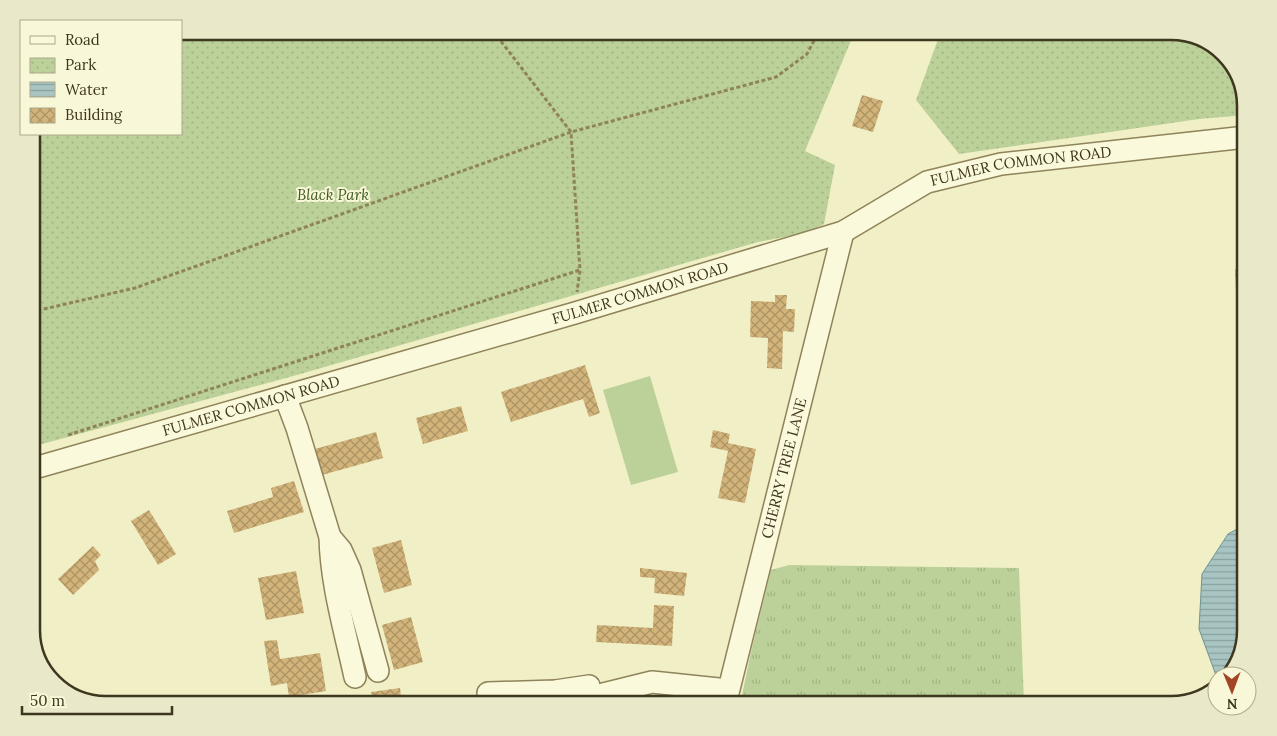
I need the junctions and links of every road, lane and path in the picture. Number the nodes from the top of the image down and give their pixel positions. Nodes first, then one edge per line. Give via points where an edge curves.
1 (500, 40) edge
2 (814, 40) edge
3 (571, 132) junction
4 (1237, 138) edge
5 (844, 232) junction
6 (40, 310) edge
7 (285, 396) junction
8 (60, 438) dead end
9 (40, 466) edge
10 (330, 536) junction
11 (378, 671) dead end
12 (356, 677) dead end
13 (611, 692) junction
14 (488, 694) dead end
15 (595, 696) edge
16 (717, 696) edge
17 (727, 696) edge

1 - 3 path
2 - 3 path via 807,54 776,76
3 - 6 path via 135,288
3 - 8 path via 580,270
4 - 5 street, FULMER COMMON ROAD via 1001,164 927,182
5 - 7 street, FULMER COMMON ROAD
5 - 17 street, CHERRY TREE LANE
7 - 9 street, FULMER COMMON ROAD
7 - 10 street
10 - 11 street via 350,570
10 - 12 street via 334,577
13 - 14 street via 601,684 555,691
13 - 15 street
13 - 16 street via 652,682

